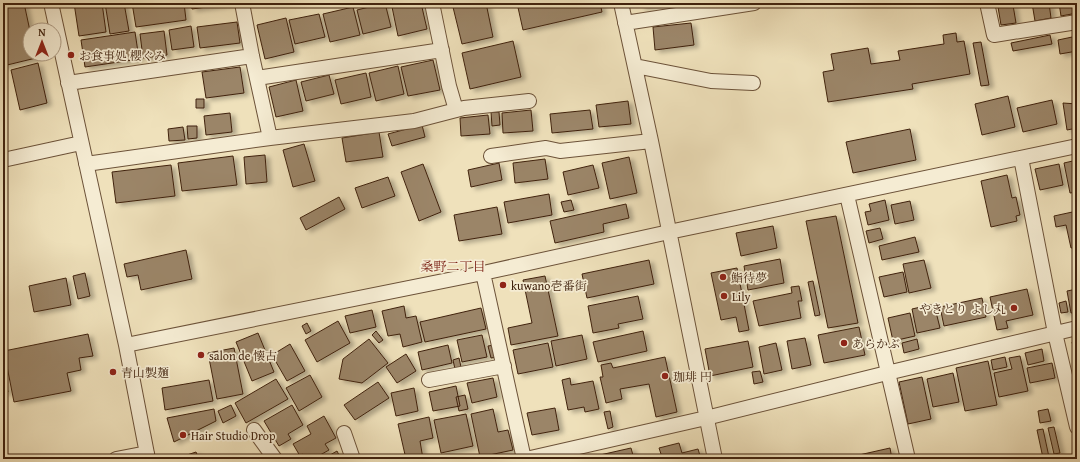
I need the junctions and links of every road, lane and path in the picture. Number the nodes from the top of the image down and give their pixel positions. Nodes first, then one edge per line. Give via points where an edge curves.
1 (51, 3) edge
2 (242, 3) edge
3 (432, 3) edge
4 (621, 3) edge
5 (754, 3) edge
6 (987, 3) edge
7 (625, 22) junction
8 (1077, 22) edge
9 (442, 50) junction
10 (252, 56) junction
11 (635, 66) junction
12 (256, 78) junction
13 (753, 82) dead end
14 (68, 83) junction
15 (529, 101) dead end
16 (456, 110) junction
17 (270, 138) junction
18 (651, 141) junction
19 (81, 143) junction
20 (1077, 146) edge
21 (491, 156) dead end
22 (1021, 158) junction
23 (3, 160) edge
24 (86, 164) junction
25 (847, 195) junction
26 (668, 232) junction
27 (483, 273) junction
28 (1077, 328) edge
29 (1055, 333) junction
30 (126, 345) junction
31 (504, 366) junction
32 (888, 373) junction
33 (429, 380) dead end
34 (706, 418) junction
35 (1076, 422) edge
36 (254, 430) dead end
37 (344, 433) dead end
38 (568, 454) edge
39 (148, 456) edge
40 (116, 459) edge
41 (275, 459) edge
42 (353, 459) edge
43 (525, 459) edge
44 (715, 459) edge
45 (908, 459) edge

1 - 14 street
2 - 10 street
3 - 9 street
4 - 7 street
5 - 7 street
6 - 8 street via 994,35
7 - 11 street
9 - 12 street
9 - 16 street
10 - 12 street
10 - 14 street
11 - 13 street via 710,81
11 - 18 street
12 - 17 street
14 - 19 street
15 - 16 street
16 - 17 street via 414,121
17 - 24 street
18 - 21 street via 560,151 546,148
18 - 26 street
19 - 23 street
19 - 24 street
20 - 22 street
22 - 25 street
22 - 29 street
24 - 30 street
25 - 26 street
25 - 32 street
26 - 27 street
26 - 34 street
27 - 30 street
27 - 31 street
28 - 29 street
29 - 32 street
29 - 35 street
30 - 39 street
31 - 33 street
31 - 43 street
32 - 34 street
32 - 45 street
34 - 38 street
34 - 44 street
36 - 41 street
37 - 42 street
38 - 43 street
39 - 40 street

